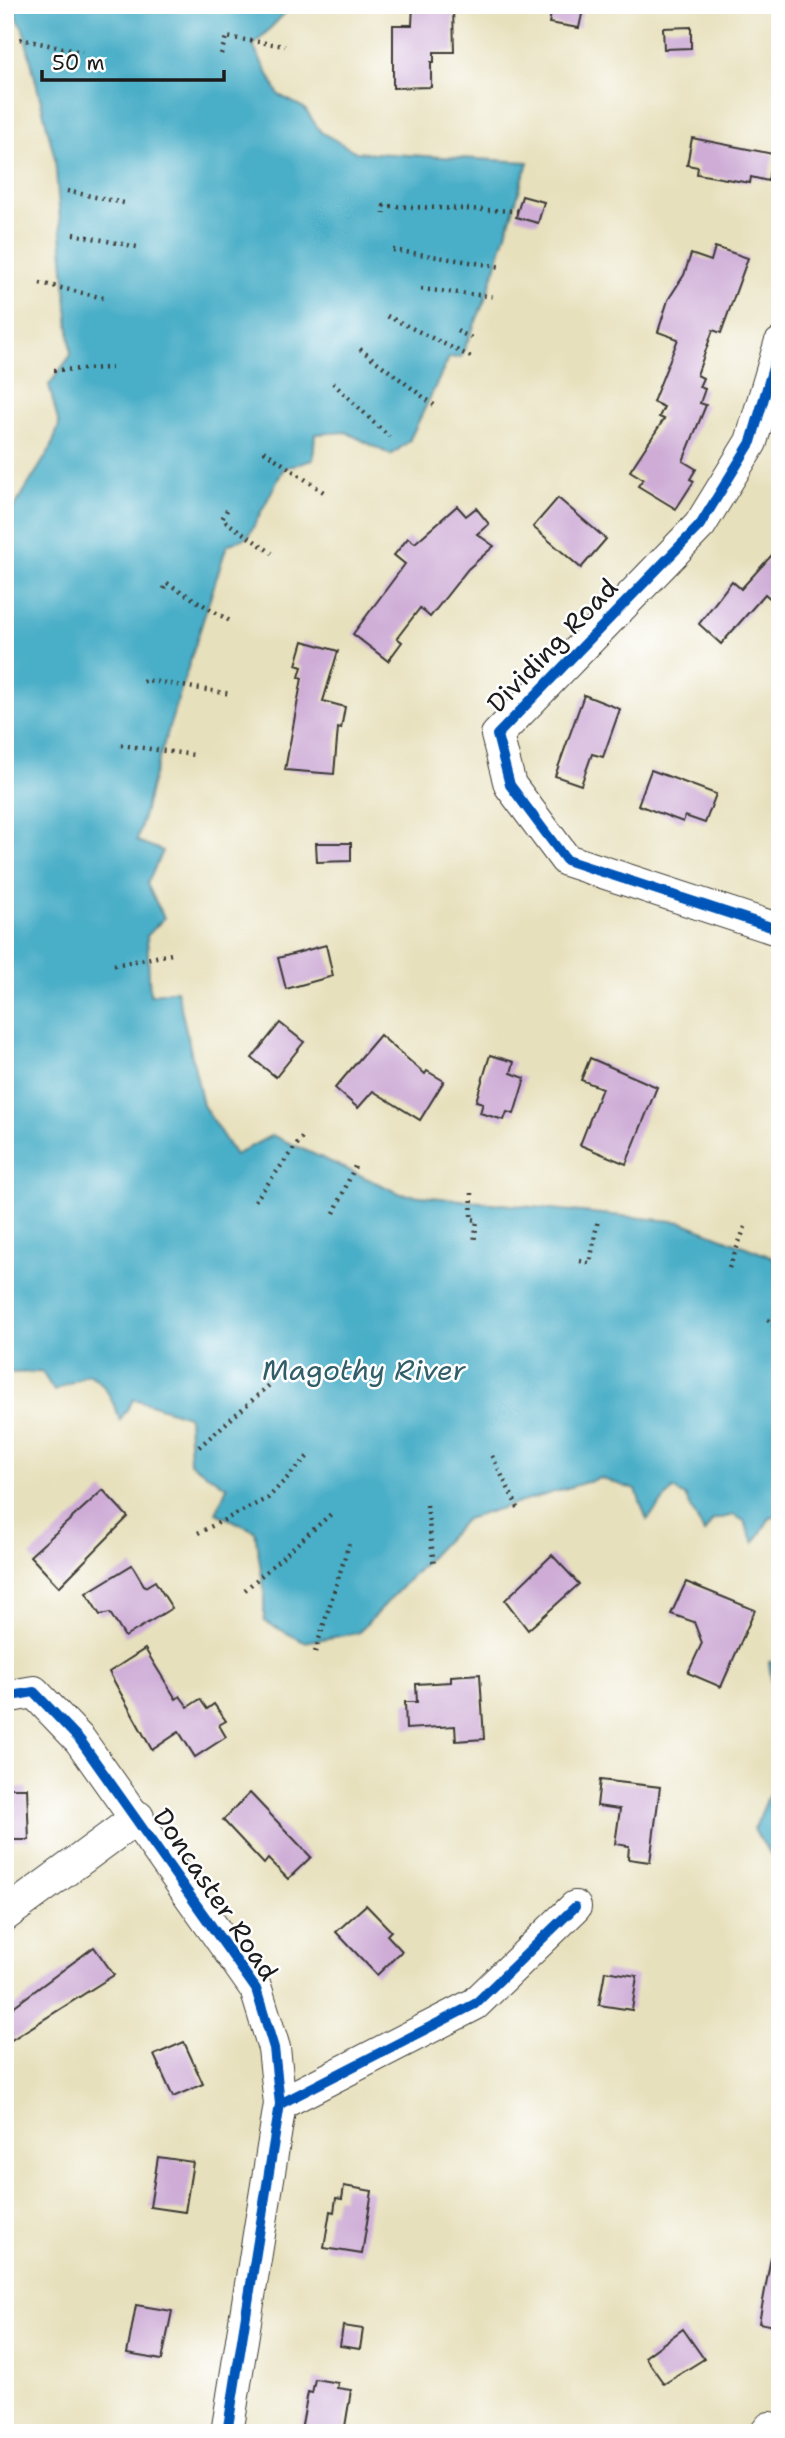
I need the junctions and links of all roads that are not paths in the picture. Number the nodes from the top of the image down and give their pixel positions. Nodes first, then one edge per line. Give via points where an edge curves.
1 (780, 344) edge
2 (780, 930) edge
3 (5, 1697) edge
4 (138, 1817) junction
5 (575, 1907) dead end
6 (5, 1915) edge
7 (280, 2104) junction
8 (227, 2433) edge

1 - 2 street, Dividing Road via 751,442 700,525 496,735 510,785 566,860
3 - 4 street, Doncaster Road via 34,1692 80,1740
4 - 6 street
4 - 7 street, Doncaster Road via 256,1989 274,2049
5 - 7 street via 475,2004
7 - 8 street, Doncaster Road

